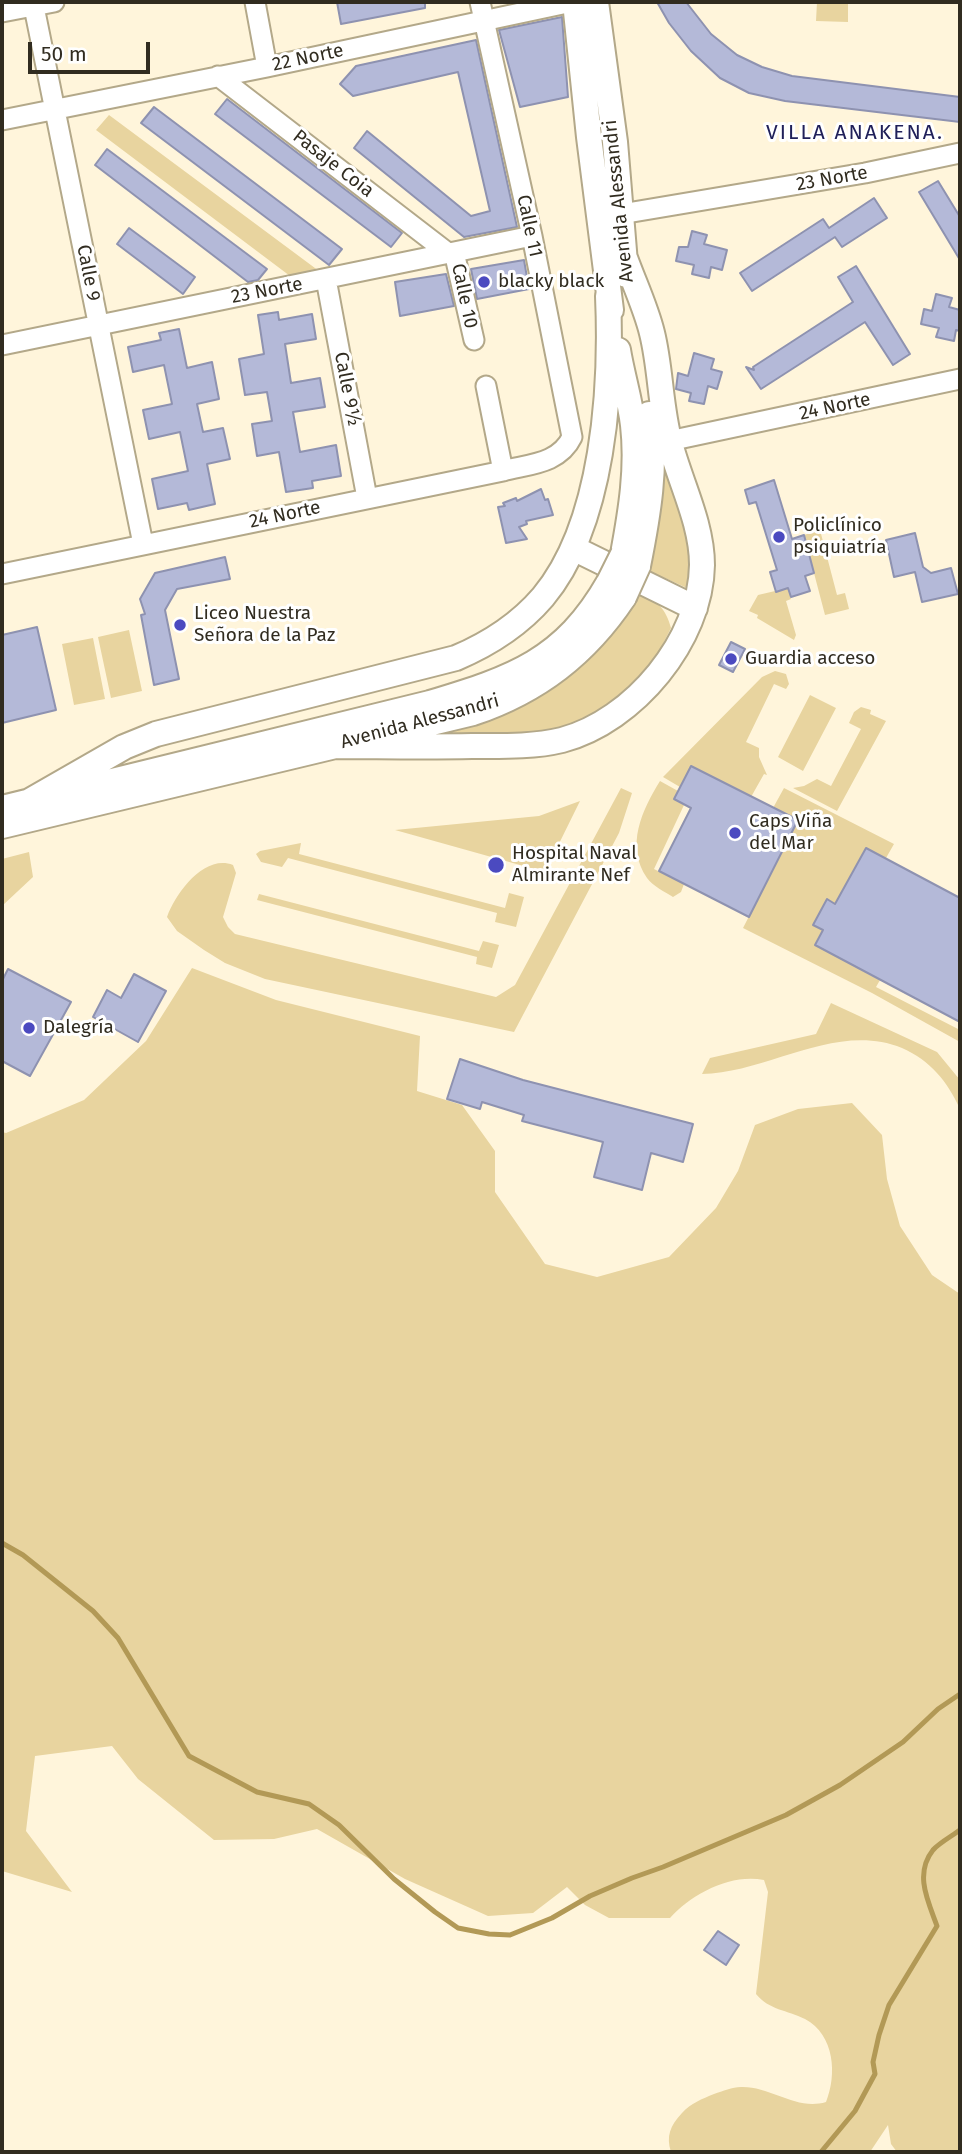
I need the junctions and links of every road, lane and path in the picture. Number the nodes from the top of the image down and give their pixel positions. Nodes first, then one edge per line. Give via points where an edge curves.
1 (54, 2) edge
2 (255, 2) edge
3 (574, 2) edge
4 (596, 2) edge
5 (33, 4) edge
6 (482, 11) edge
7 (2, 12) edge
8 (267, 67) junction
9 (219, 76) junction
10 (54, 110) junction
11 (2, 120) edge
12 (960, 153) edge
13 (621, 214) junction
14 (532, 236) junction
15 (451, 252) junction
16 (625, 258) junction
17 (326, 279) junction
18 (608, 296) junction
19 (98, 325) junction
20 (474, 341) dead end
21 (2, 345) edge
22 (960, 379) edge
23 (486, 386) dead end
24 (669, 441) junction
25 (566, 450) joint
26 (503, 471) junction
27 (367, 498) junction
28 (143, 544) junction
29 (573, 548) junction
30 (630, 560) junction
31 (2, 574) edge
32 (616, 590) junction
33 (695, 608) junction
34 (329, 746) junction
35 (28, 802) junction
36 (2, 808) edge
37 (2, 826) edge

1 - 5 street
2 - 8 street
3 - 6 street, 22 Norte
3 - 18 main road, Avenida Alessandri
4 - 13 main road, Avenida Alessandri
5 - 7 street
5 - 10 street, Calle 9
6 - 8 street, 22 Norte
6 - 14 street, Calle 11
8 - 9 street, 22 Norte
9 - 10 street, 22 Norte
9 - 15 street, Pasaje Coia
10 - 11 street, 22 Norte
10 - 19 street, Calle 9
12 - 13 street, 23 Norte
13 - 16 main road, Avenida Alessandri
14 - 15 street, 23 Norte
14 - 25 street, Calle 11 via 572,437
15 - 17 street, 23 Norte
15 - 20 street, Calle 10
16 - 24 main road via 652,332
16 - 30 main road, Avenida Alessandri via 653,440 649,503
17 - 19 street, 23 Norte
17 - 27 street, Calle 9½
18 - 29 main road via 605,416 594,477
18 - 30 main road, Avenida Alessandri via 628,392 636,460
19 - 21 street, 23 Norte
19 - 28 street, Calle 9
22 - 24 street, 24 Norte
23 - 26 street
24 - 33 main road via 699,541 702,564
25 - 26 street, 24 Norte via 552,459
26 - 27 street, 24 Norte
27 - 28 street, 24 Norte
28 - 31 street, 24 Norte
29 - 33 main road
29 - 35 main road via 535,606 476,649 435,664 156,734 124,747
30 - 32 main road, Avenida Alessandri, bridge
32 - 34 main road, Avenida Alessandri via 596,636 541,683 519,695 473,713
32 - 35 main road, Avenida Alessandri via 553,650 490,685
33 - 34 main road via 668,661 650,684 610,719 575,735 515,746
34 - 37 main road, Avenida Alessandri
35 - 36 main road, Avenida Alessandri

